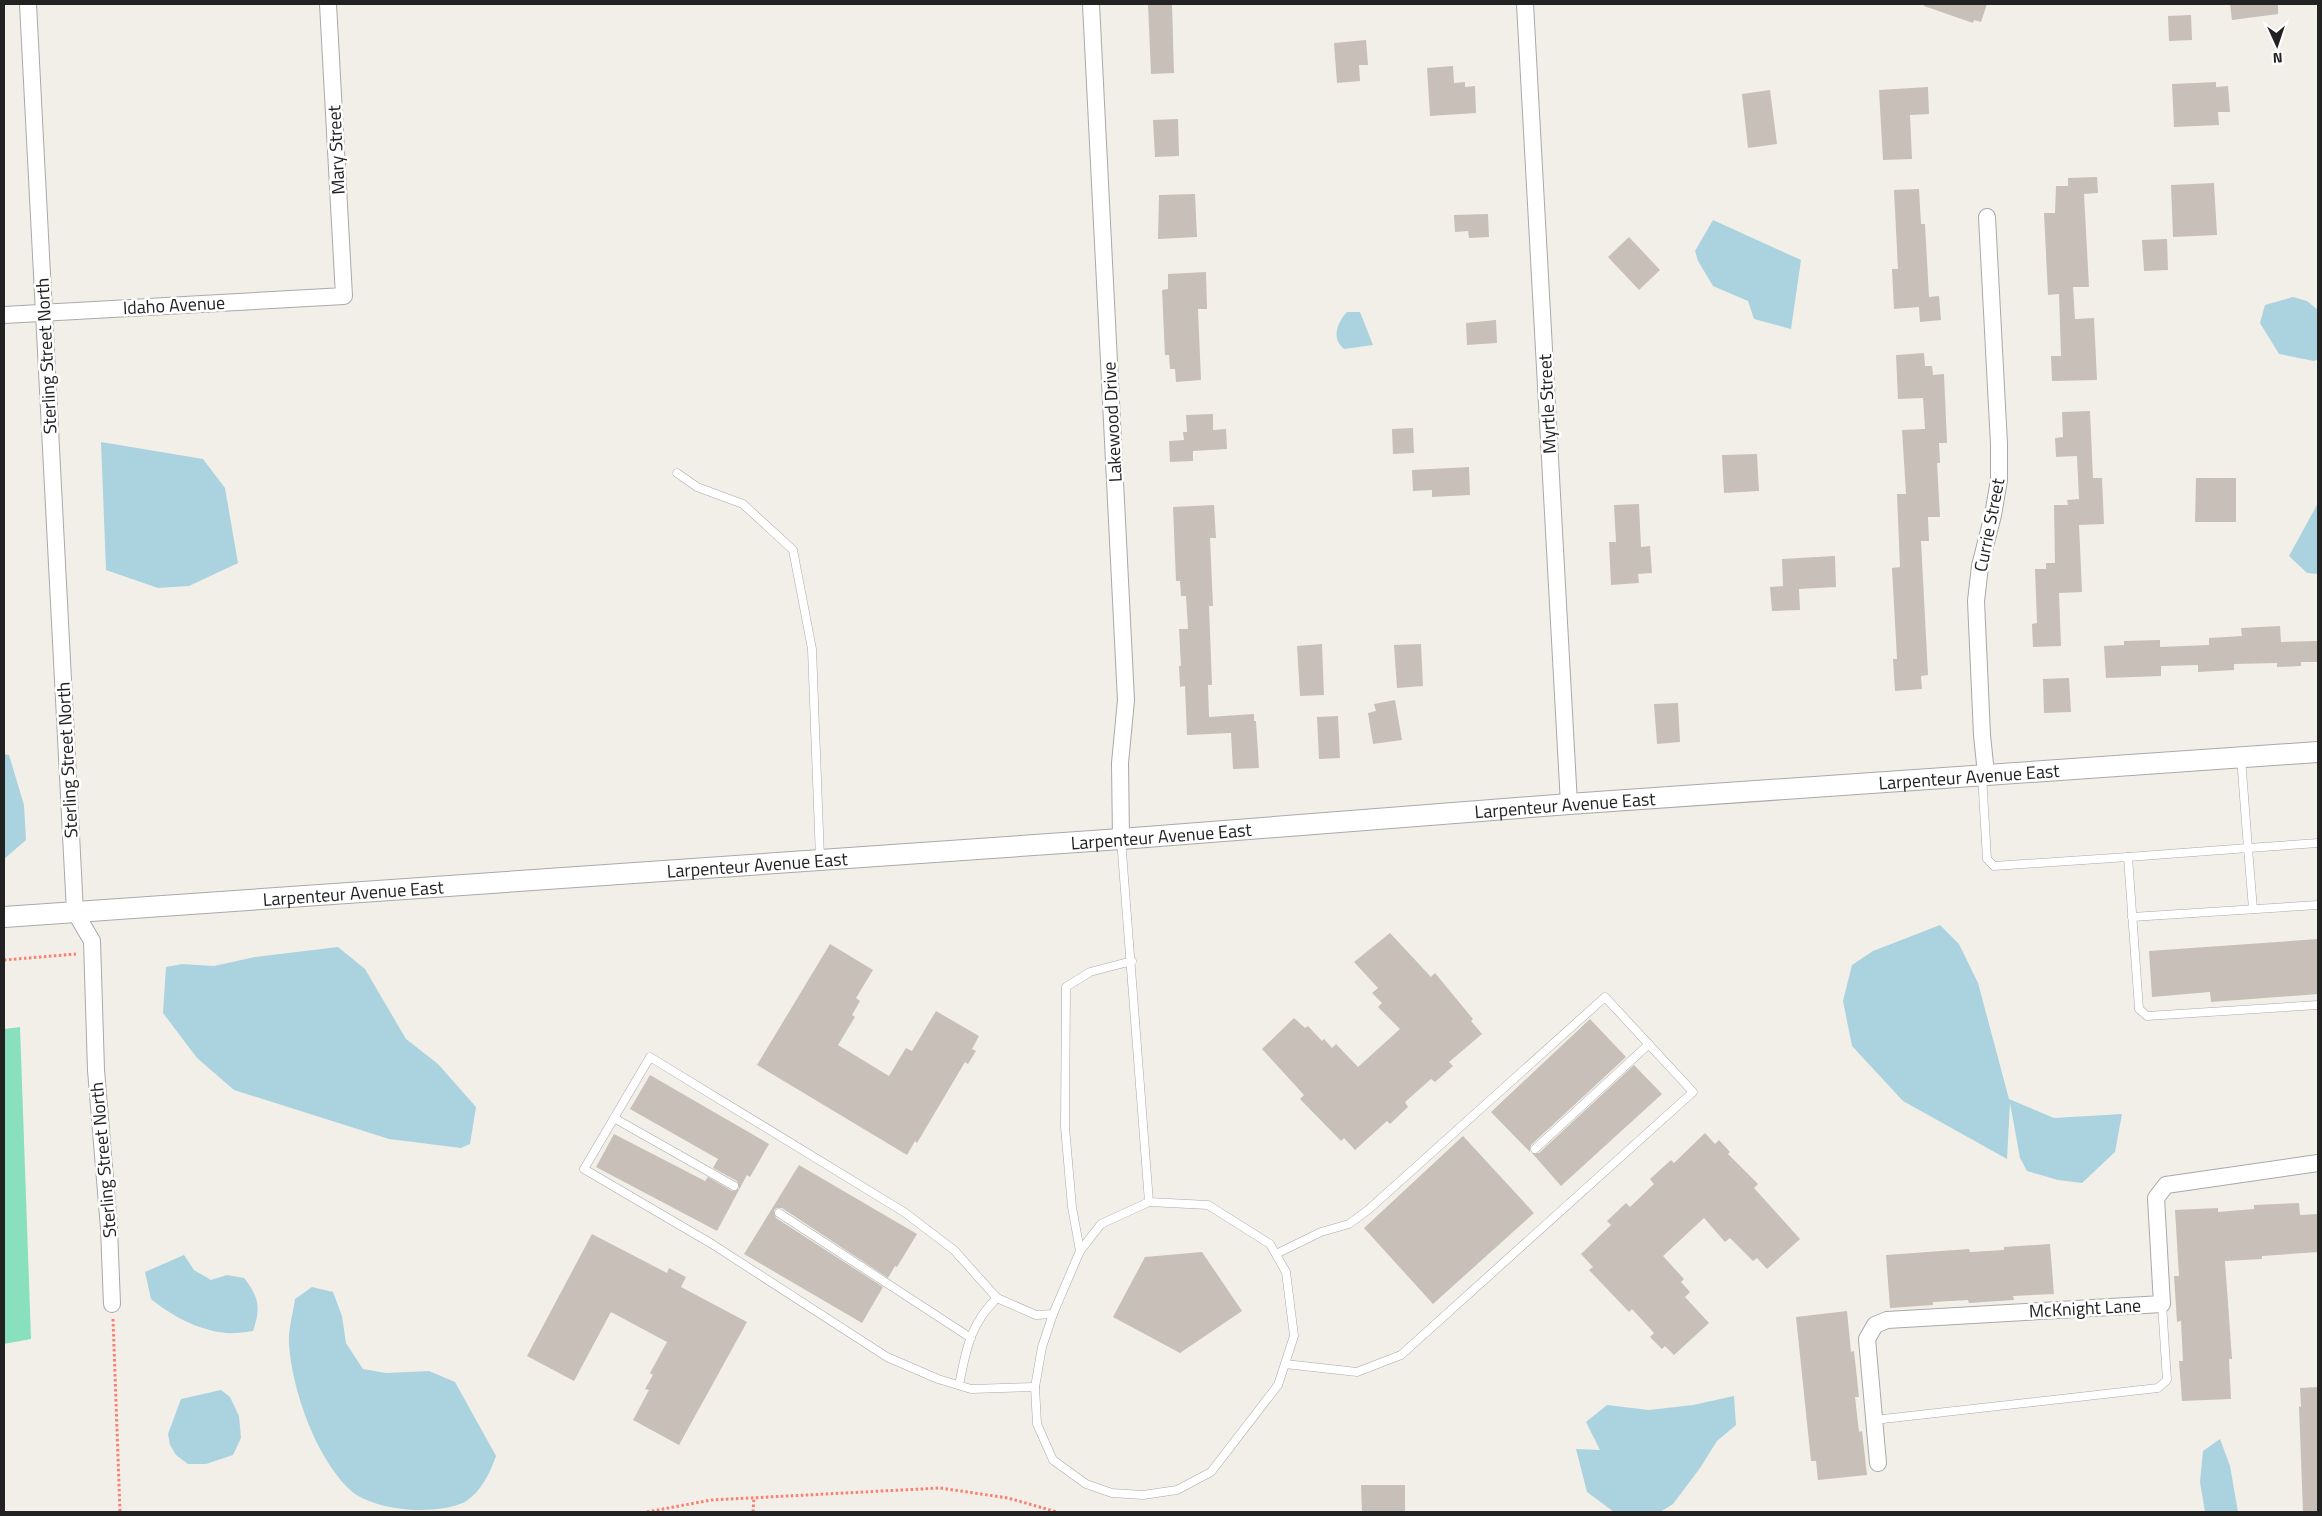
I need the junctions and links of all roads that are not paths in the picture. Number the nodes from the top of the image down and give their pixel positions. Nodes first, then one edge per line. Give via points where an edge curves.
1 (28, 4) edge
2 (328, 4) edge
3 (1091, 4) edge
4 (1525, 4) edge
5 (1987, 217) dead end
6 (344, 296) joint
7 (44, 313) junction
8 (4, 315) edge
9 (678, 473) dead end
10 (2318, 752) edge
11 (2241, 757) junction
12 (1984, 774) junction
13 (1569, 804) junction
14 (1121, 839) junction
15 (2318, 843) edge
16 (2248, 848) junction
17 (2128, 857) junction
18 (820, 860) junction
19 (2318, 905) edge
20 (2254, 909) junction
21 (75, 912) junction
22 (4, 917) edge
23 (2132, 917) junction
24 (1132, 961) junction
25 (2318, 1005) edge
26 (1649, 1044) junction
27 (614, 1118) junction
28 (1535, 1149) dead end
29 (2318, 1163) edge
30 (734, 1186) dead end
31 (1150, 1202) junction
32 (779, 1213) dead end
33 (1080, 1251) junction
34 (1276, 1254) junction
35 (997, 1298) junction
36 (112, 1304) road end
37 (2162, 1304) junction
38 (1053, 1314) junction
39 (971, 1338) junction
40 (1285, 1364) junction
41 (959, 1385) junction
42 (1035, 1387) junction
43 (1874, 1420) junction
44 (1878, 1463) dead end

1 - 7 street, Sterling Street North
2 - 6 street, Mary Street
3 - 14 street, Lakewood Drive via 1126,700 1120,763
4 - 13 street, Myrtle Street
5 - 12 street, Currie Street via 2000,444 1999,480 1980,566 1976,601
6 - 7 street, Idaho Avenue
7 - 8 street, Idaho Avenue
7 - 21 street, Sterling Street North
9 - 18 lane via 697,488 743,504 793,550 812,649
10 - 11 street, Larpenteur Avenue East
11 - 12 street, Larpenteur Avenue East
11 - 16 lane
12 - 13 street, Larpenteur Avenue East
12 - 17 lane via 1987,859 1994,866
13 - 14 street, Larpenteur Avenue East
14 - 18 street, Larpenteur Avenue East
14 - 24 lane
15 - 16 lane
16 - 17 lane
16 - 20 lane
17 - 23 lane
18 - 21 street, Larpenteur Avenue East
19 - 20 lane
20 - 23 lane
21 - 22 street, Larpenteur Avenue East
21 - 36 street, Sterling Street North via 92,941 96,1070
23 - 25 lane via 2139,1009 2147,1016
24 - 31 lane
24 - 33 lane via 1090,972 1066,987 1065,1127 1072,1207
26 - 28 lane
26 - 34 lane via 1605,997 1368,1210 1349,1224 1321,1232
26 - 40 lane via 1693,1092 1400,1355 1357,1372
27 - 30 lane
27 - 35 lane via 650,1058 904,1212 954,1250
27 - 41 lane via 584,1169 720,1249 887,1357
29 - 37 street, McKnight Lane via 2166,1185 2156,1198
31 - 33 lane via 1101,1224
31 - 34 lane via 1208,1205 1270,1244
32 - 39 lane
33 - 38 lane
34 - 40 lane via 1286,1272 1294,1336
35 - 38 lane via 1036,1315
35 - 39 lane via 982,1313
37 - 43 lane via 2167,1380 2158,1388
37 - 43 street, McKnight Lane via 1887,1320 1875,1325 1867,1339
38 - 42 lane via 1042,1347
39 - 41 lane
40 - 42 lane via 1278,1385 1212,1472 1177,1490 1143,1495 1112,1493 1086,1484 1053,1460 1036,1424
41 - 42 lane via 971,1389
43 - 44 street, McKnight Lane

